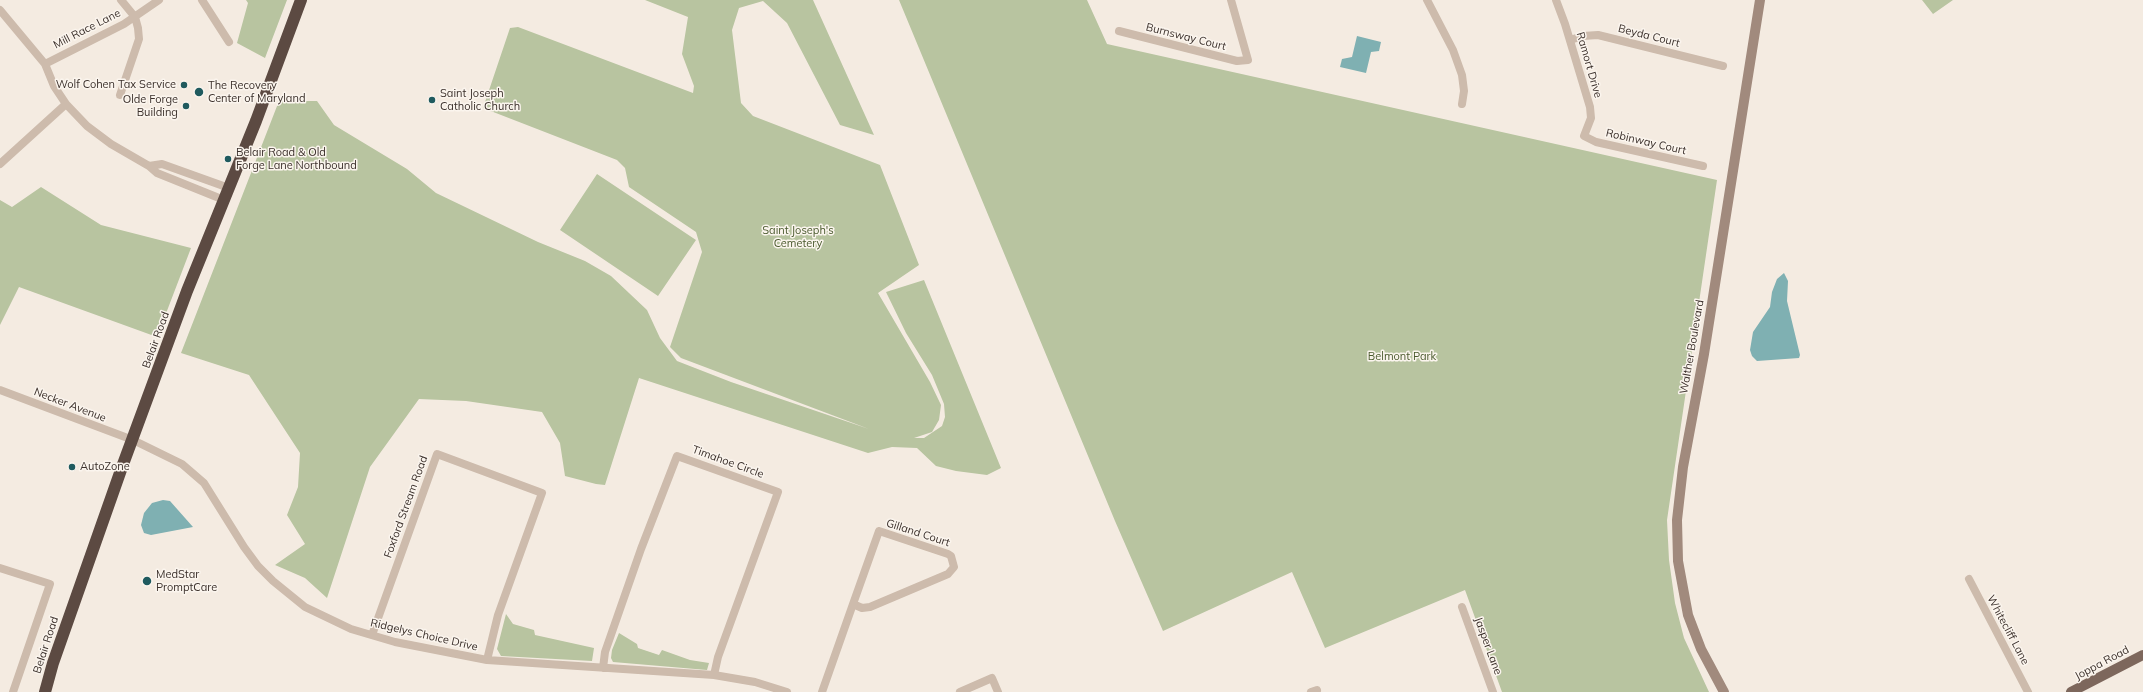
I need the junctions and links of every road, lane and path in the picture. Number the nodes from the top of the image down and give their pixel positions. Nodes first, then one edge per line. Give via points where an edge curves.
1 (122, 0) edge
2 (159, 0) edge
3 (202, 0) edge
4 (301, 0) edge
5 (1231, 0) edge
6 (1427, 0) edge
7 (1556, 0) edge
8 (1760, 0) edge
9 (0, 10) edge
10 (135, 17) junction
11 (1119, 31) dead end
12 (1570, 40) junction
13 (229, 42) dead end
14 (45, 64) junction
15 (1723, 66) dead end
16 (120, 95) dead end
17 (66, 104) junction
18 (1462, 104) dead end
19 (1584, 136) joint
20 (0, 164) edge
21 (150, 166) junction
22 (1703, 166) dead end
23 (228, 188) junction
24 (224, 200) junction
25 (0, 390) edge
26 (133, 440) junction
27 (0, 568) edge
28 (1969, 579) dead end
29 (853, 604) junction
30 (1462, 607) dead end
31 (372, 635) junction
32 (2143, 655) edge
33 (487, 660) junction
34 (603, 668) junction
35 (714, 676) junction
36 (13, 692) edge
37 (45, 692) edge
38 (787, 692) edge
39 (822, 692) edge
40 (960, 692) edge
41 (998, 692) edge
42 (1493, 692) edge
43 (1724, 692) edge
44 (2028, 692) edge
45 (2072, 692) edge

1 - 10 street
2 - 10 street, Mill Race Lane
3 - 13 street
4 - 23 highway, Belair Road
5 - 11 street, Burnsway Court via 1248,60 1237,61
6 - 18 street via 1462,75
7 - 12 street, Ramort Drive
8 - 43 main road, Walther Boulevard via 1704,354 1683,467 1677,520 1678,561 1688,615 1701,649
9 - 14 street
10 - 14 street, Mill Race Lane
10 - 16 street via 138,48
12 - 15 street, Beyda Court via 1598,35
12 - 19 street, Ramort Drive via 1590,111 1589,126
14 - 17 street via 51,81
17 - 20 street
17 - 21 street via 99,136
19 - 22 street, Robinway Court via 1596,142
21 - 23 street via 162,164
21 - 24 street via 157,173
23 - 24 highway, Belair Road
24 - 26 highway, Belair Road via 187,291
25 - 26 street, Necker Avenue
26 - 31 street, Ridgelys Choice Drive via 174,459 198,477 258,566 289,595 332,621
26 - 37 highway, Belair Road via 64,631
27 - 36 street via 50,584
28 - 44 street, Whitecliff Lane
29 - 29 street, Gilland Court via 879,531 948,554 954,562 954,567 948,574 870,607 862,608
29 - 39 street, Gilland Court
30 - 42 street, Jasper Lane
31 - 33 street, Ridgelys Choice Drive
31 - 33 street, Foxford Stream Road via 437,454 542,493 498,615
32 - 45 main road, Joppa Road
33 - 34 street, Ridgelys Choice Drive
34 - 35 street, Ridgelys Choice Drive
34 - 35 street, Timahoe Circle via 605,652 677,456 778,492 718,657
35 - 38 street, Ridgelys Choice Drive via 755,682
40 - 41 street via 992,678

